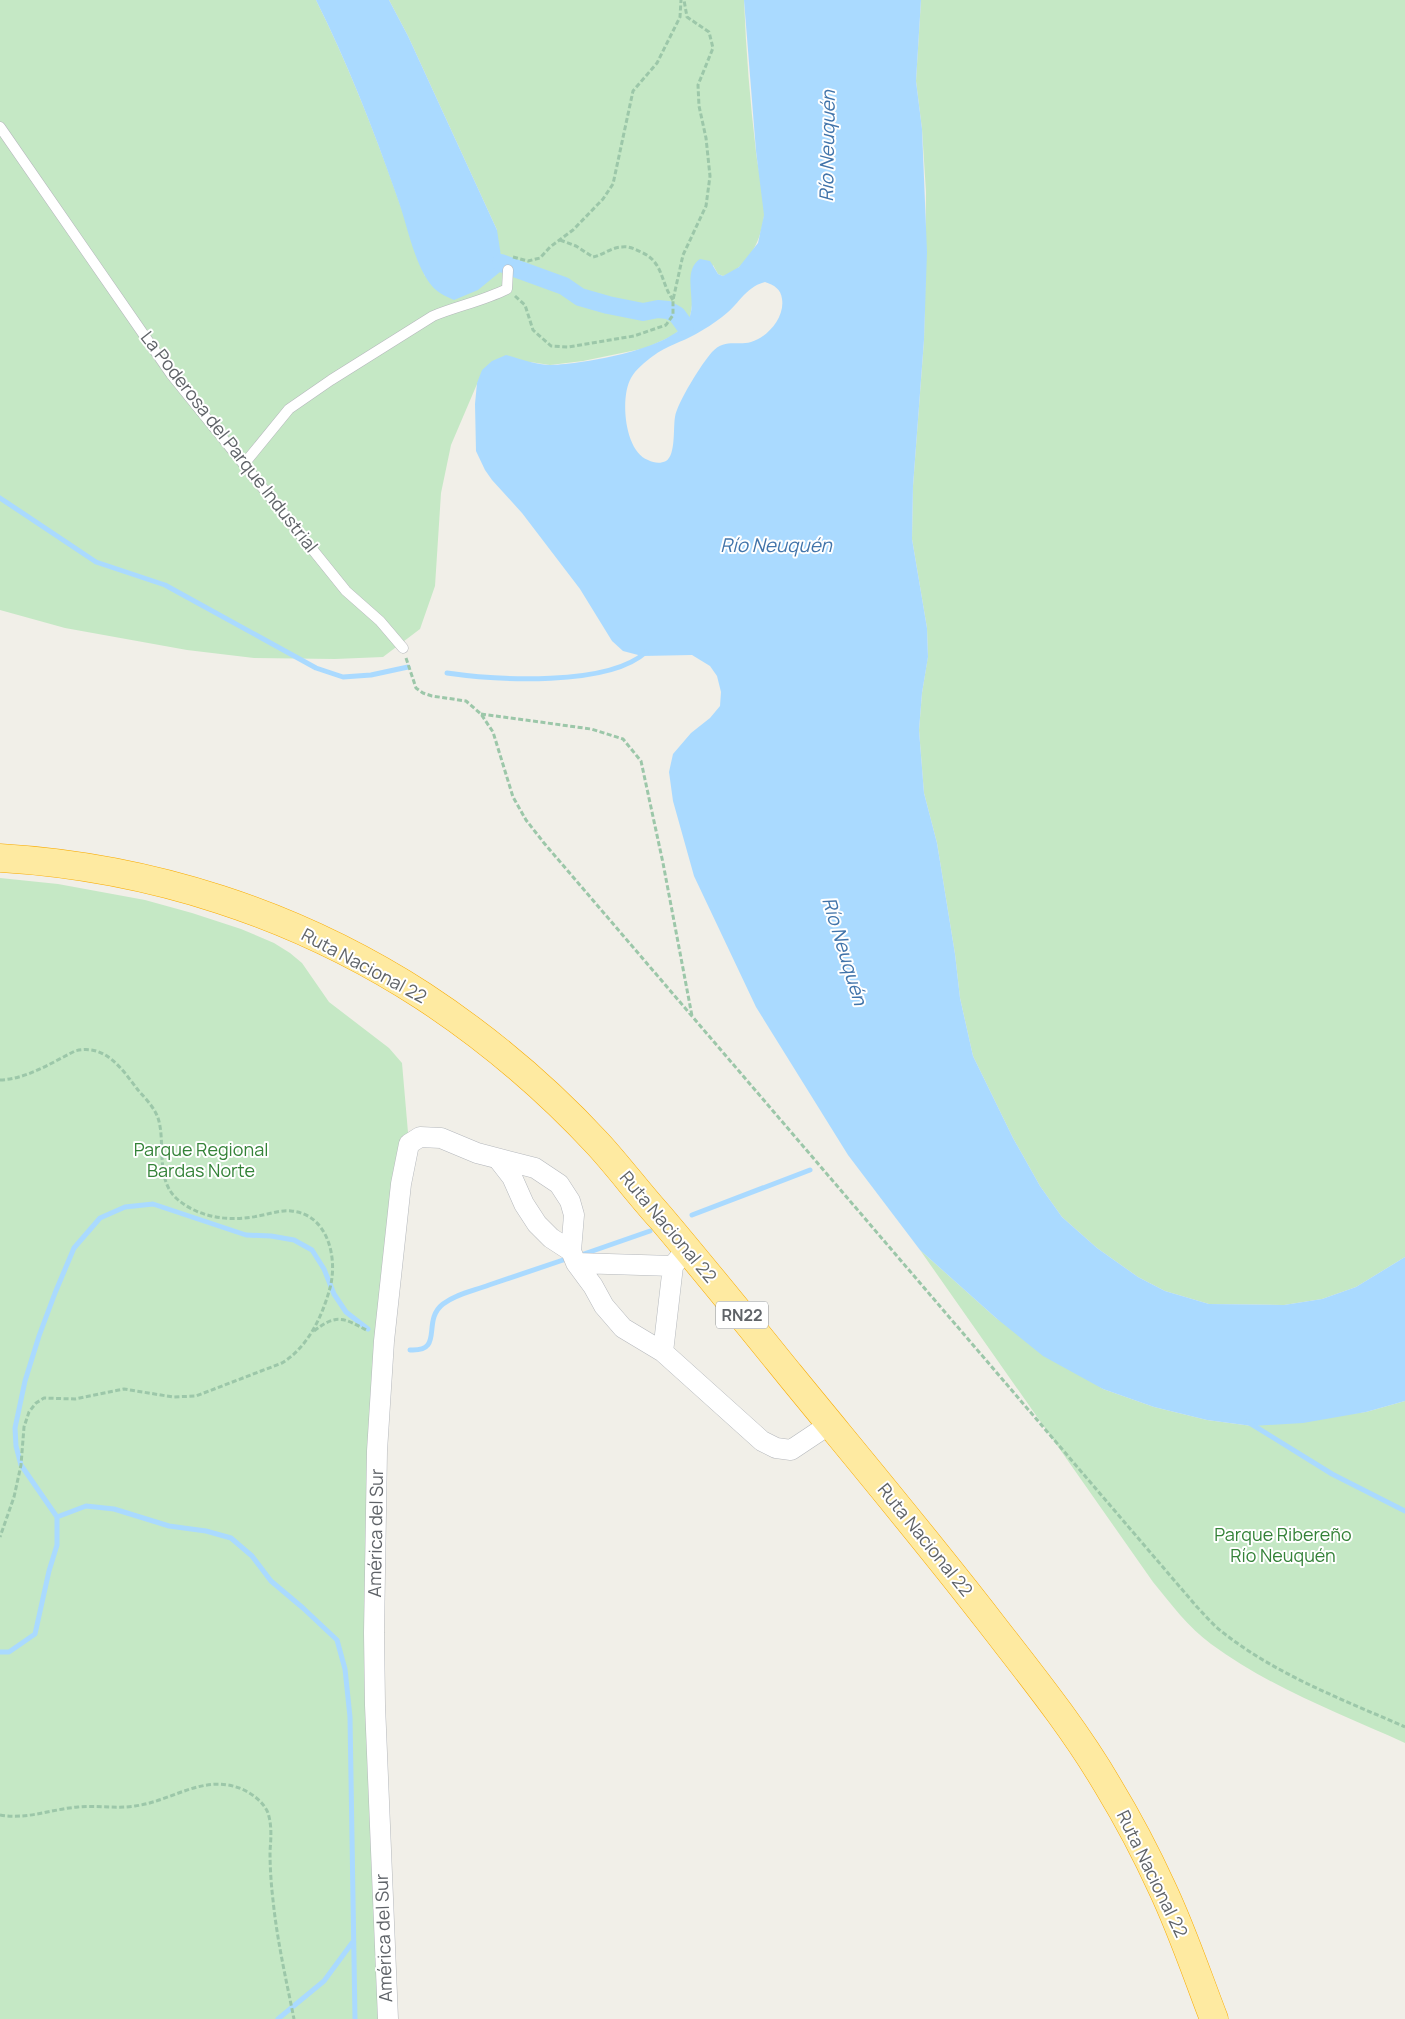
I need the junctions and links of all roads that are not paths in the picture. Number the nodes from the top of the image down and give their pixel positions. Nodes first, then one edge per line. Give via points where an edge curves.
1 (0, 127) edge
2 (508, 270) dead end
3 (244, 464) junction
4 (403, 648) road end
5 (0, 858) edge
6 (498, 1159) junction
7 (574, 1257) junction
8 (680, 1257) junction
9 (662, 1352) junction
10 (830, 1424) junction
11 (388, 2019) edge
12 (1214, 2019) edge

1 - 3 lane, La Poderosa del Parque Industrial via 171,374
2 - 3 lane via 508,289 433,316 289,409
3 - 4 lane, La Poderosa del Parque Industrial via 346,591 380,621
5 - 8 highway, Ruta Nacional 22 / RN22 via 86,866 204,894 315,937 386,974 454,1017 525,1073 597,1143
6 - 7 street via 512,1177 536,1224
6 - 7 street, América del Sur via 535,1168 559,1184 570,1201 574,1216
6 - 11 street, América del Sur via 441,1138 420,1137 409,1144 401,1184 384,1341 377,1451 374,1633
7 - 8 street
7 - 9 street via 604,1306 623,1328
8 - 9 street
8 - 10 highway, Ruta Nacional 22 / RN22
9 - 10 street via 740,1423 776,1448 791,1450
10 - 12 highway, Ruta Nacional 22 / RN22 via 981,1610 1085,1750 1163,1889

